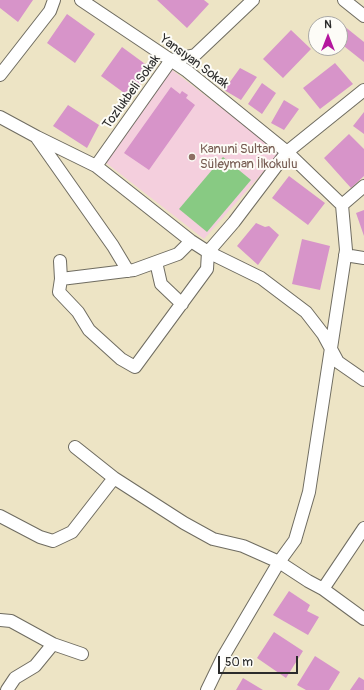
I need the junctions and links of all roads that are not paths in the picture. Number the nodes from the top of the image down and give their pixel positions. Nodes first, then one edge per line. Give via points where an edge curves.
1 (54, 0) edge
2 (81, 0) edge
3 (253, 0) edge
4 (344, 0) edge
5 (364, 16) edge
6 (171, 60) junction
7 (0, 75) edge
8 (364, 90) edge
9 (0, 117) edge
10 (37, 137) junction
11 (287, 152) junction
12 (96, 166) junction
13 (364, 186) edge
14 (342, 205) junction
15 (191, 241) junction
16 (208, 252) junction
17 (345, 255) junction
18 (364, 258) edge
19 (60, 261) dead end
20 (156, 262) junction
21 (128, 271) junction
22 (61, 279) junction
23 (182, 304) junction
24 (331, 348) junction
25 (364, 380) edge
26 (75, 447) dead end
27 (114, 478) junction
28 (0, 516) edge
29 (364, 528) edge
30 (280, 562) junction
31 (323, 589) junction
32 (364, 619) edge
33 (0, 620) edge
34 (53, 644) junction
35 (82, 654) dead end
36 (7, 690) edge
37 (207, 690) edge

1 - 7 street via 50,12
2 - 6 street, Yansıyan Sokak
3 - 6 street, Tozlukbeli Sokak via 195,56
4 - 5 street
6 - 11 street, Yansıyan Sokak
6 - 12 street, Tozlukbeli Sokak
8 - 11 street
9 - 10 street
10 - 12 street
10 - 21 street
11 - 14 street, Yansıyan Sokak
11 - 16 street
12 - 15 street
13 - 14 street
14 - 17 street
15 - 16 street
15 - 20 street via 178,254
16 - 23 street via 207,269
16 - 24 street via 261,278 306,312
17 - 18 street
17 - 24 street
19 - 22 street
20 - 21 street
20 - 23 street via 161,284
21 - 22 street
22 - 23 street via 59,292 78,312 89,330 121,359 135,367
24 - 25 street via 338,362
24 - 30 street via 309,492 295,540
26 - 27 street
27 - 28 street via 72,532 53,541
27 - 30 street via 213,539 243,546
29 - 31 street
30 - 31 street
30 - 37 street via 223,657
31 - 32 street
33 - 34 street via 11,621
34 - 35 street
34 - 36 street via 35,666 15,678

